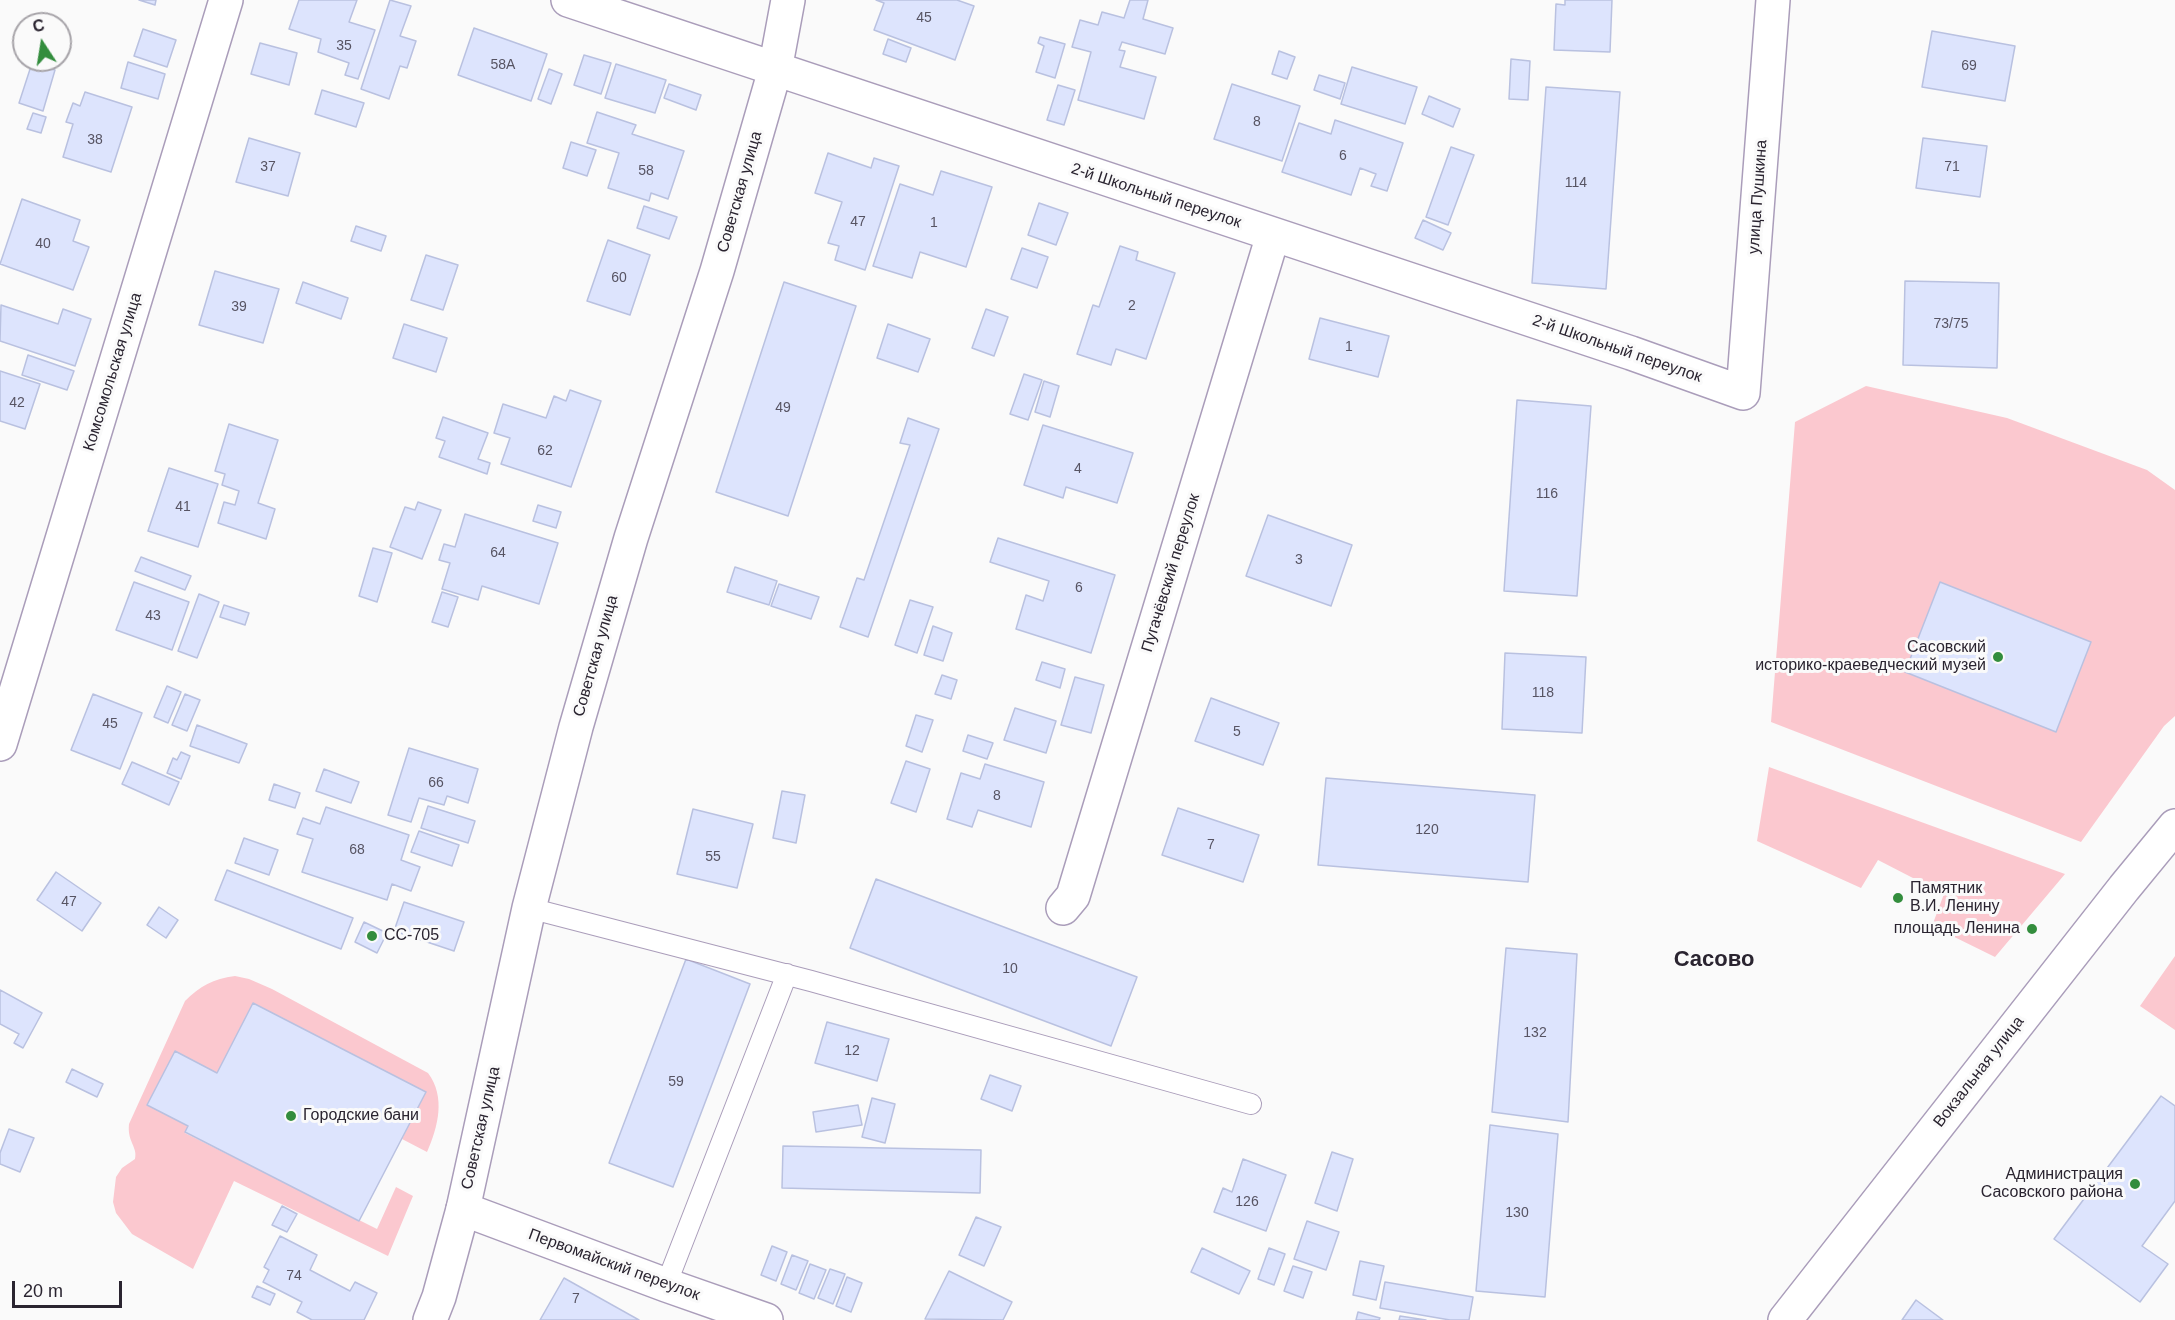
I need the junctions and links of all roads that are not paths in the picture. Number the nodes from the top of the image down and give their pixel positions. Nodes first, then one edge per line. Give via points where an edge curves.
1 (226, 0) edge
2 (568, 0) edge
3 (789, 0) edge
4 (1773, 0) edge
5 (775, 70) junction
6 (1273, 235) junction
7 (1743, 393) joint
8 (0, 744) edge
9 (2175, 826) edge
10 (529, 908) junction
11 (1063, 908) dead end
12 (787, 974) junction
13 (1251, 1104) dead end
14 (463, 1209) junction
15 (666, 1285) junction
16 (430, 1320) edge
17 (766, 1320) edge
18 (1785, 1320) edge

1 - 8 street, Комсомольская улица
2 - 5 street, 2-й Школьный переулок
3 - 5 street, Советская улица
4 - 7 street, улица Пушкина
5 - 6 street, 2-й Школьный переулок
5 - 10 street, Советская улица via 717,271 631,538
6 - 7 street, 2-й Школьный переулок
6 - 11 street, Пугачёвский переулок via 1073,896
9 - 18 street, Вокзальная улица
10 - 12 lane
10 - 14 street, Советская улица
12 - 13 lane
12 - 15 lane
14 - 15 street, Первомайский переулок
14 - 16 street, Советская улица
15 - 17 street, Первомайский переулок

